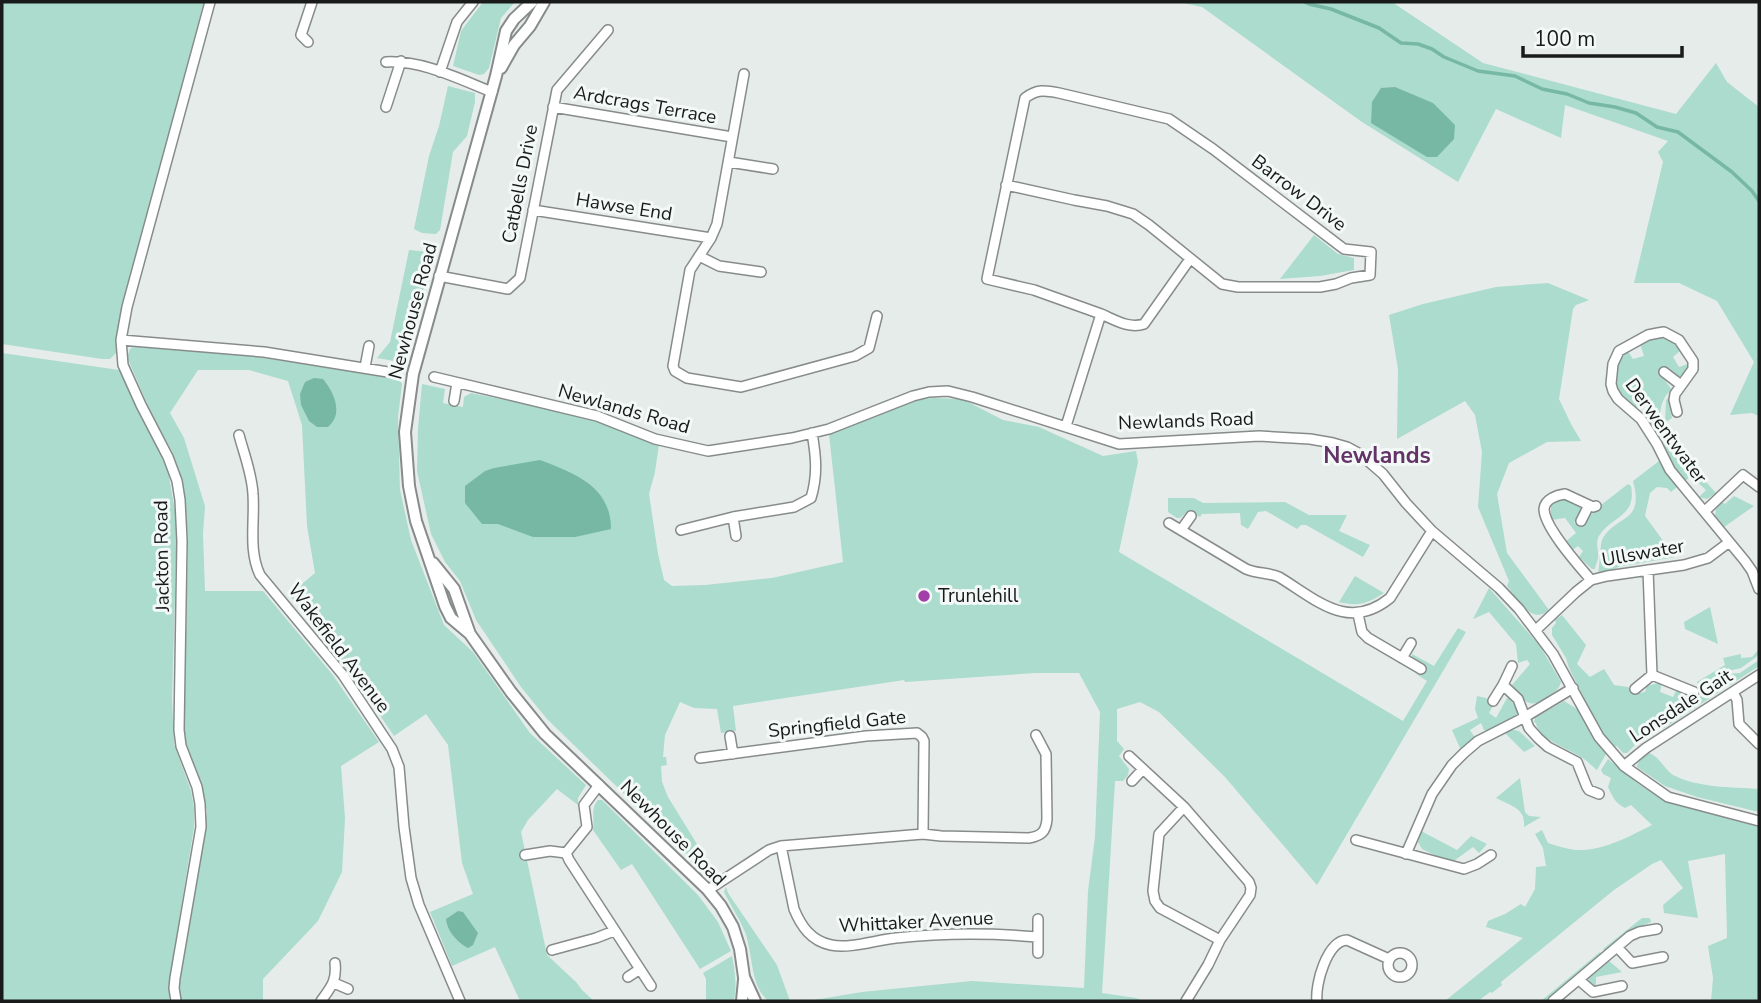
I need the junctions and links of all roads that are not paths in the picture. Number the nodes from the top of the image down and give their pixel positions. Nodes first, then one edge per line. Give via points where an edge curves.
1 (210, 2) edge
2 (312, 2) edge
3 (473, 2) edge
4 (532, 2) edge
5 (544, 2) edge
6 (608, 30) dead end
7 (308, 42) dead end
8 (401, 61) junction
9 (386, 62) dead end
10 (440, 72) junction
11 (744, 74) dead end
12 (496, 76) junction
13 (492, 92) junction
14 (386, 107) dead end
15 (553, 107) junction
16 (732, 137) junction
17 (729, 162) junction
18 (773, 169) dead end
19 (1006, 185) junction
20 (533, 210) junction
21 (711, 238) junction
22 (699, 256) junction
23 (1190, 259) junction
24 (761, 272) dead end
25 (439, 276) junction
26 (1101, 314) junction
27 (877, 316) dead end
28 (121, 340) junction
29 (369, 346) dead end
30 (365, 367) junction
31 (1664, 372) dead end
32 (394, 373) dead end
33 (434, 377) dead end
34 (457, 383) junction
35 (1681, 386) junction
36 (454, 401) dead end
37 (1677, 412) dead end
38 (1066, 426) junction
39 (812, 433) junction
40 (239, 435) dead end
41 (1759, 487) edge
42 (1705, 511) junction
43 (1191, 516) dead end
44 (733, 517) junction
45 (1581, 521) dead end
46 (1168, 523) dead end
47 (681, 530) dead end
48 (1181, 530) junction
49 (1432, 531) junction
50 (736, 536) dead end
51 (1728, 543) junction
52 (1648, 570) junction
53 (1591, 580) junction
54 (1759, 589) edge
55 (1358, 614) junction
56 (1536, 630) junction
57 (1411, 643) dead end
58 (1402, 657) junction
59 (1512, 666) dead end
60 (1422, 669) dead end
61 (1652, 675) junction
62 (1759, 675) edge
63 (1503, 685) junction
64 (1573, 688) junction
65 (1634, 690) dead end
66 (1693, 692) dead end
67 (1733, 692) junction
68 (1493, 701) dead end
69 (1525, 717) junction
70 (1036, 734) dead end
71 (730, 736) dead end
72 (1759, 744) edge
73 (733, 754) junction
74 (1129, 756) dead end
75 (700, 758) dead end
76 (1623, 766) junction
77 (1143, 769) junction
78 (1132, 781) dead end
79 (599, 785) junction
80 (1599, 794) dead end
81 (1184, 807) junction
82 (1759, 821) edge
83 (923, 834) junction
84 (1356, 839) dead end
85 (781, 846) junction
86 (566, 853) junction
87 (1406, 854) junction
88 (525, 855) dead end
89 (1491, 855) dead end
90 (708, 890) junction
91 (1038, 919) dead end
92 (1657, 929) dead end
93 (614, 931) junction
94 (1037, 937) junction
95 (1220, 940) junction
96 (1617, 947) junction
97 (552, 950) dead end
98 (1038, 953) dead end
99 (1663, 957) dead end
100 (1390, 959) dead end
101 (335, 963) dead end
102 (640, 969) junction
103 (628, 977) dead end
104 (744, 977) junction
105 (1579, 980) junction
106 (334, 983) junction
107 (651, 986) dead end
108 (1622, 986) dead end
109 (348, 989) dead end
110 (176, 1001) edge
111 (321, 1001) edge
112 (460, 1001) edge
113 (742, 1001) edge
114 (755, 1001) edge
115 (1186, 1001) edge
116 (1317, 1001) edge
117 (1553, 1001) edge

1 - 28 street, Jackton Road
2 - 7 street via 301,35
3 - 10 street via 457,22
4 - 12 street, Newhouse Road via 506,31
5 - 12 street, Newhouse Road
6 - 15 street, Catbells Drive via 557,90
8 - 9 street
8 - 10 street
8 - 14 street
10 - 13 street
11 - 16 street
12 - 13 street, Newhouse Road
13 - 25 street, Newhouse Road
15 - 16 street, Ardcrags Terrace
15 - 20 street, Catbells Drive
16 - 17 street
17 - 18 street
17 - 21 street
19 - 23 street, Barrow Drive via 1133,214
19 - 23 street, Barrow Drive via 1025,98 1042,90 1169,119 1344,249 1371,252 1370,275 1320,287 1222,284
19 - 26 street, Barrow Drive via 987,279
20 - 21 street, Hawse End
20 - 25 street, Catbells Drive via 520,278 513,286 508,289
21 - 22 street
22 - 24 street via 719,266
22 - 27 street via 690,270 673,366 687,378 741,387 855,356 869,348
23 - 26 street via 1144,324 1127,325
25 - 79 street, Newhouse Road via 413,374 405,432 416,521 454,622 470,634 545,734
26 - 38 street
28 - 30 street via 264,352
28 - 110 street, Jackton Road via 124,365 177,481 182,520 179,730 197,787 201,827 175,978
29 - 30 street
30 - 32 street
31 - 35 street, Derwentwater
33 - 34 street, Newlands Road
34 - 36 street
34 - 39 street, Newlands Road via 597,416 655,439 708,451
35 - 37 street, Derwentwater via 1674,400
35 - 42 street, Derwentwater via 1693,361 1675,337 1664,332 1648,335 1616,355 1613,391 1641,419 1670,470
38 - 39 street, Newlands Road via 948,391 913,396
38 - 49 street, Newlands Road via 1119,444 1259,436 1348,447 1383,474
39 - 44 street via 816,459 811,498 794,507
40 - 112 street, Wakefield Avenue via 252,479 255,563 343,675 392,749 399,767 411,877
41 - 42 street via 1744,475
42 - 51 street, Derwentwater
43 - 48 street
44 - 47 street
44 - 50 street
45 - 53 street via 1593,506 1566,494 1547,501 1544,509 1558,539
46 - 48 street
48 - 55 street via 1246,569 1273,574 1330,607
49 - 55 street via 1390,598
49 - 56 street, Newlands Road via 1499,588
51 - 52 street, Ullswater via 1708,558
51 - 54 street, Derwentwater via 1752,571
52 - 53 street, Ullswater
52 - 61 street
53 - 56 street, Ullswater
55 - 58 street via 1368,638
56 - 64 street, Newlands Road
57 - 58 street
58 - 60 street
59 - 63 street
61 - 65 street
61 - 66 street
62 - 67 street, Lonsdale Gait
63 - 68 street
63 - 69 street via 1518,699
64 - 69 street
64 - 76 street, Newlands Road via 1599,737
67 - 72 street via 1739,724
67 - 76 street, Lonsdale Gait
69 - 80 street via 1529,729 1548,747 1577,762 1589,790
69 - 87 street via 1478,741 1452,765 1432,794
70 - 83 street via 1047,760 1047,819 1042,834 1029,838
71 - 73 street
73 - 75 street, Springfield Gate
73 - 83 street, Springfield Gate via 916,733 924,741
74 - 77 street
76 - 82 street, Newlands Road via 1668,797
77 - 78 street
77 - 81 street
79 - 86 street via 584,805 587,827
79 - 90 street, Newhouse Road
81 - 95 street via 1251,888
81 - 95 street via 1159,834 1155,901
83 - 85 street
84 - 87 street
85 - 90 street
85 - 94 street, Whittaker Avenue via 798,918 811,936 828,944 961,934
86 - 88 street via 550,850
86 - 93 street
87 - 89 street via 1464,869
90 - 104 street, Newhouse Road via 733,926
91 - 94 street
92 - 96 street via 1630,936
93 - 97 street
93 - 102 street
94 - 98 street
95 - 115 street
96 - 99 street via 1632,963
96 - 105 street
100 - 116 street via 1347,940 1338,943 1318,979
101 - 106 street
102 - 103 street
102 - 107 street
104 - 113 street, Newhouse Road
104 - 114 street, Newhouse Road
105 - 108 street via 1593,992
105 - 117 street
106 - 109 street
106 - 111 street

